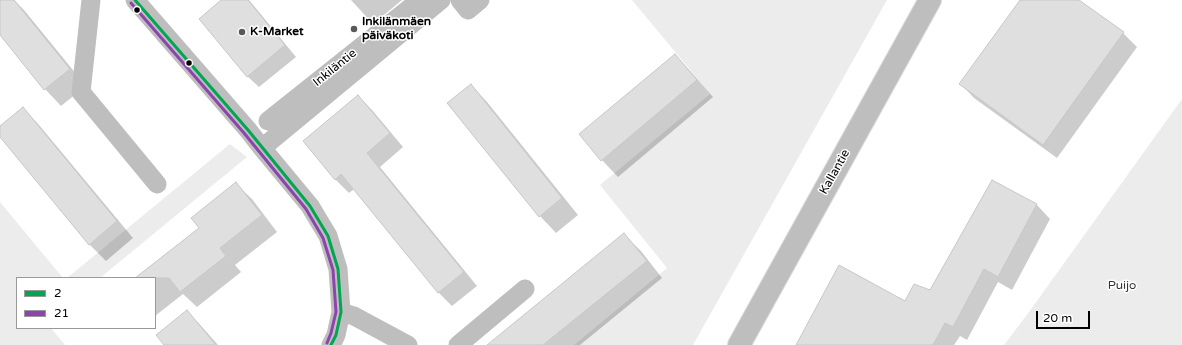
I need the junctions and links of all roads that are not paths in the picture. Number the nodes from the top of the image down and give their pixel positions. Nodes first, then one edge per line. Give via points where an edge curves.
1 (91, 0) edge
2 (135, 0) edge
3 (420, 0) edge
4 (442, 0) edge
5 (460, 0) edge
6 (480, 0) edge
7 (930, 0) edge
8 (268, 121) dead end
9 (262, 148) junction
10 (157, 184) dead end
11 (525, 289) dead end
12 (341, 312) junction
13 (331, 345) edge
14 (408, 345) edge
15 (458, 345) edge
16 (739, 345) edge

1 - 10 street via 81,92
2 - 9 street
3 - 8 street, Inkiläntie
4 - 9 street
5 - 6 street via 468,10
7 - 16 main road, Kallantie
9 - 12 street via 310,206 328,236 338,269
11 - 15 street
12 - 13 street
12 - 14 street via 354,316

